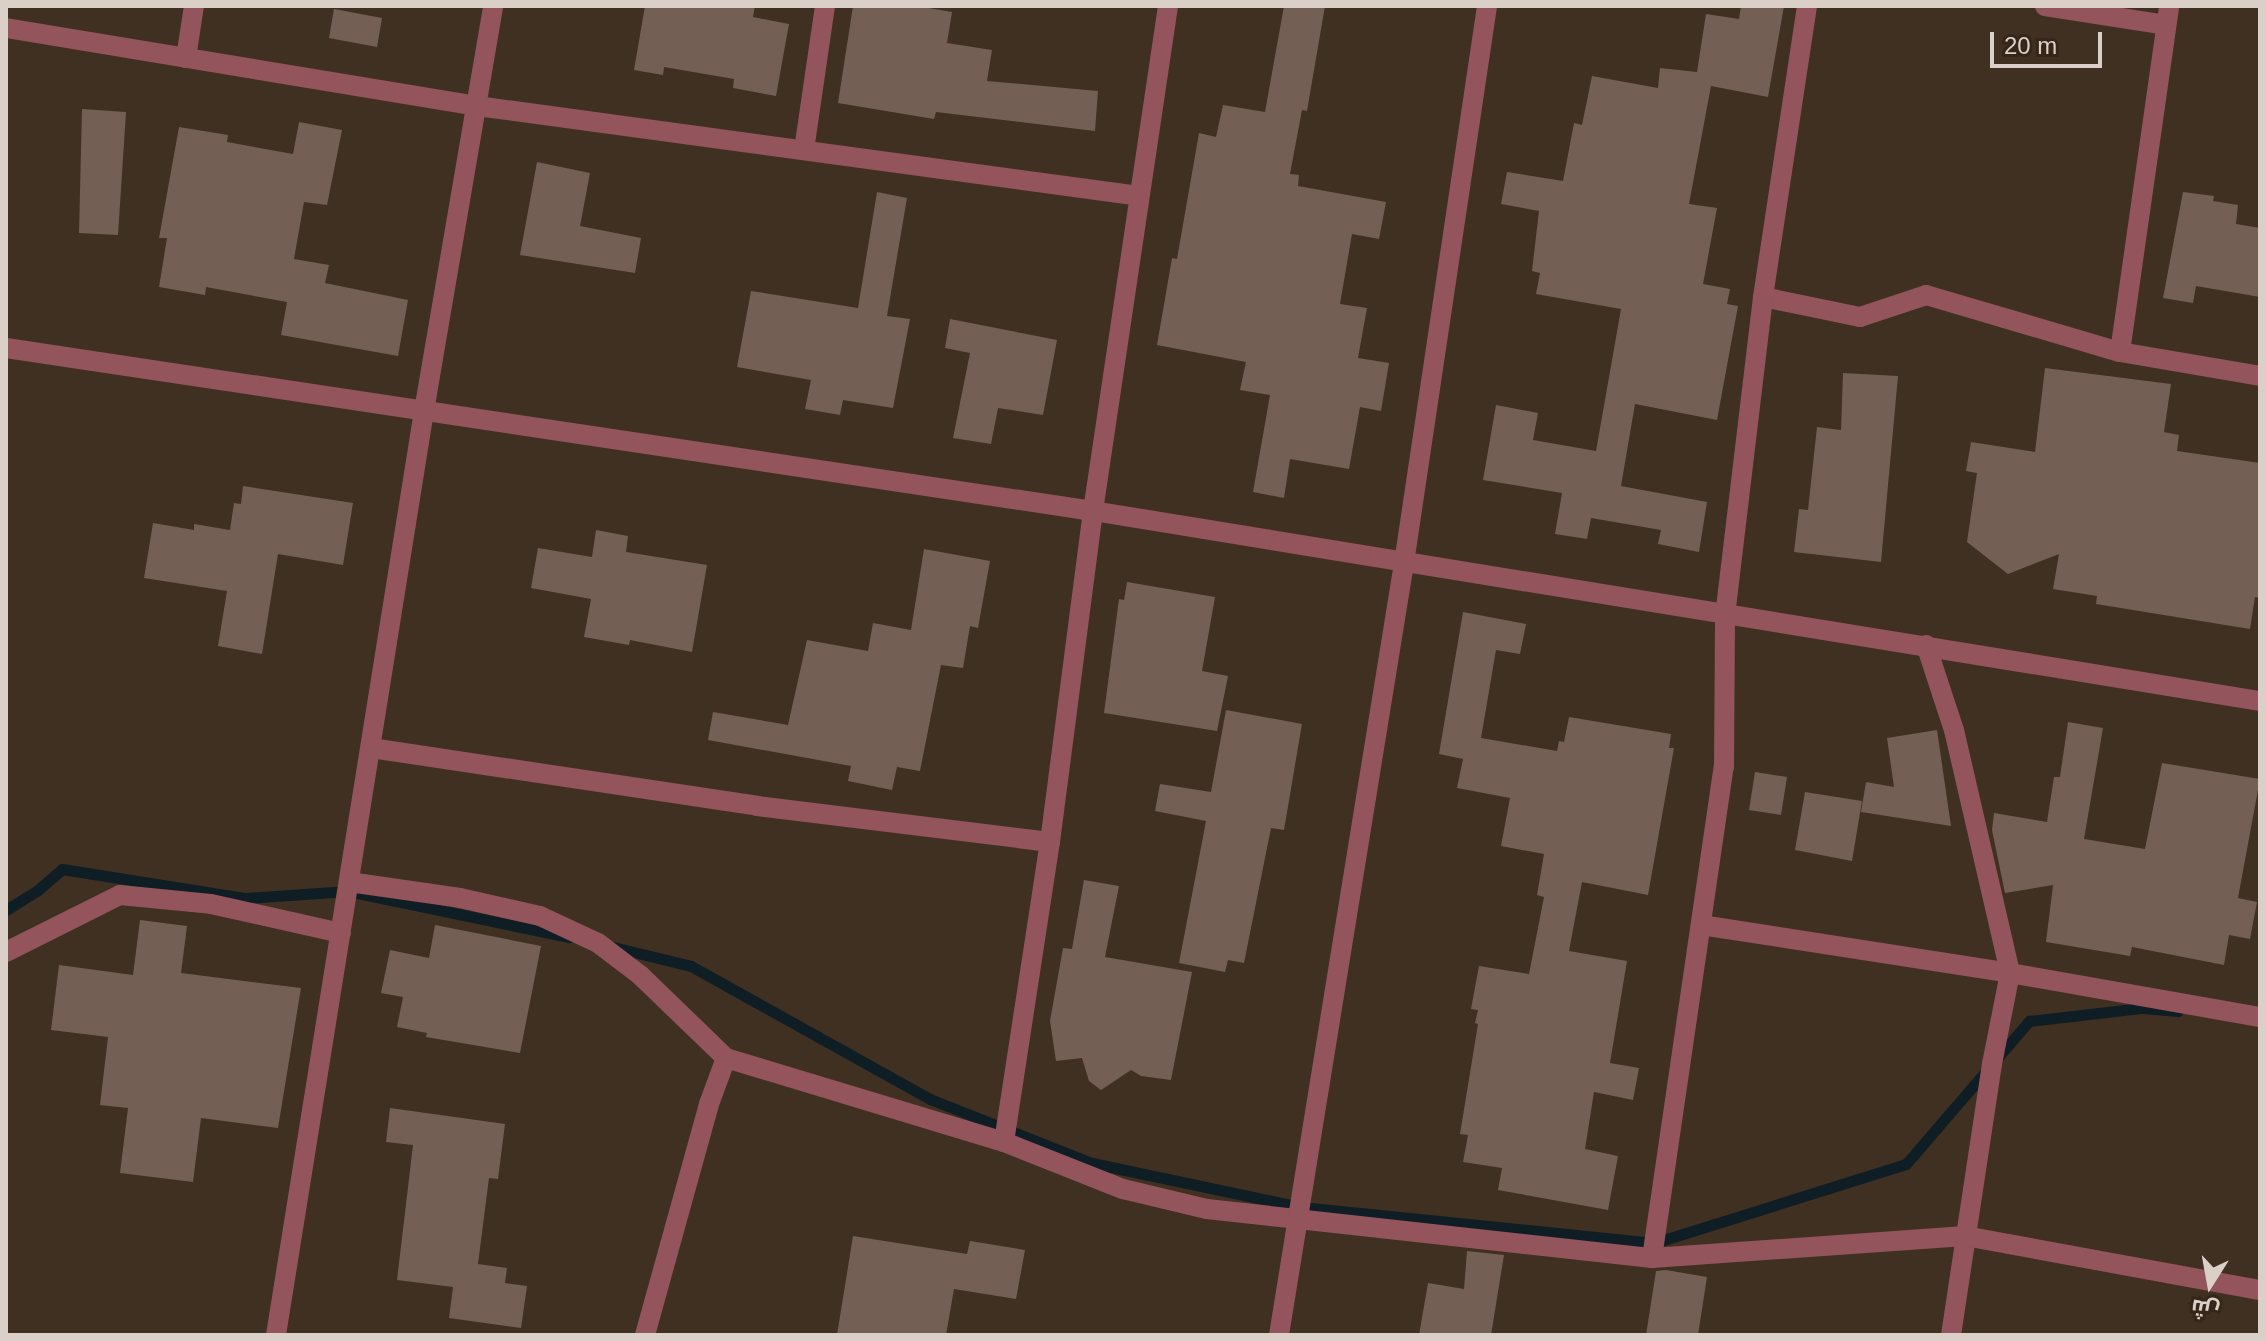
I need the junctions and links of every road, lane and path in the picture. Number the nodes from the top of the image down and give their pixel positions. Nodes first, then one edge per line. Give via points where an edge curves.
1 (194, 6) edge
2 (493, 6) edge
3 (825, 6) edge
4 (1168, 6) edge
5 (1487, 6) edge
6 (1807, 6) edge
7 (2045, 6) edge
8 (2168, 15) edge
9 (6, 28) edge
10 (186, 58) junction
11 (477, 106) junction
12 (804, 150) junction
13 (1139, 196) junction
14 (1763, 297) junction
15 (6, 348) edge
16 (2120, 352) junction
17 (2260, 376) edge
18 (424, 411) junction
19 (1093, 511) junction
20 (1404, 563) junction
21 (1725, 616) junction
22 (1926, 645) junction
23 (2260, 701) edge
24 (371, 748) junction
25 (1050, 842) junction
26 (349, 882) junction
27 (1701, 925) junction
28 (341, 933) junction
29 (6, 952) edge
30 (2010, 973) junction
31 (2260, 1017) edge
32 (726, 1058) junction
33 (1004, 1142) junction
34 (1298, 1218) junction
35 (1965, 1236) junction
36 (1652, 1258) junction
37 (2260, 1290) edge
38 (276, 1335) edge
39 (645, 1335) edge
40 (1279, 1335) edge
41 (1951, 1335) edge

1 - 10 street
2 - 11 street
3 - 12 street
4 - 13 street
5 - 20 street
6 - 14 street
7 - 8 street
8 - 16 street
9 - 10 street
10 - 11 street
11 - 12 street
11 - 18 street
12 - 13 street
13 - 19 street
14 - 16 street via 1860,317 1926,295
14 - 21 street
15 - 18 street
16 - 17 street
18 - 19 street
18 - 24 street
19 - 20 street
19 - 25 street
20 - 21 street
20 - 34 street
21 - 22 street
21 - 27 street via 1724,767
22 - 23 street
22 - 30 street via 1954,730
24 - 25 street via 757,806
24 - 26 street
25 - 33 street
26 - 28 street
26 - 32 street via 460,898 554,922 598,943 640,975
27 - 30 street
27 - 36 street
28 - 29 street via 211,904 120,895
28 - 38 street
30 - 31 street
30 - 35 street
32 - 33 street
32 - 39 street
33 - 34 street via 1163,1200
34 - 36 street
34 - 40 street
35 - 36 street
35 - 37 street
35 - 41 street

